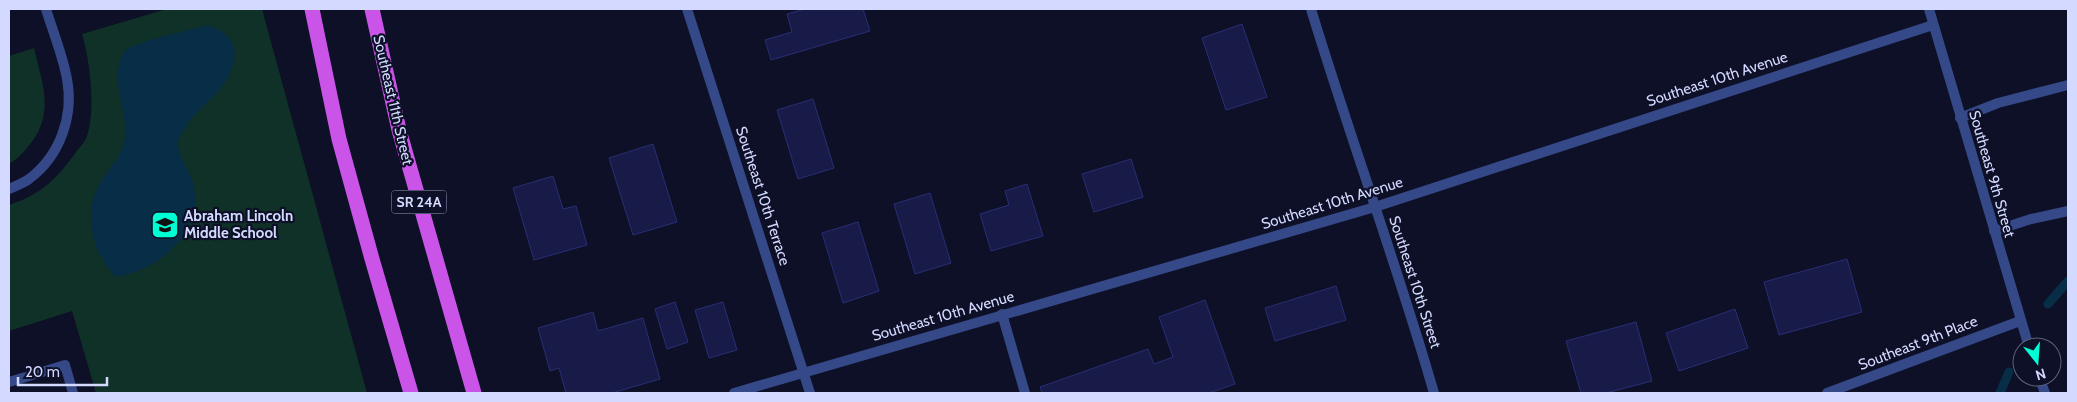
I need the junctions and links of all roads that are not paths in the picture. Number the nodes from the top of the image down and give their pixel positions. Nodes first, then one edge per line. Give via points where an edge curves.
1 (46, 9) edge
2 (312, 9) edge
3 (372, 9) edge
4 (687, 9) edge
5 (1311, 9) edge
6 (1929, 9) edge
7 (1933, 25) junction
8 (2068, 86) edge
9 (1960, 118) junction
10 (9, 189) edge
11 (1375, 207) junction
12 (2068, 212) edge
13 (1994, 231) junction
14 (1002, 314) junction
15 (2020, 320) junction
16 (2026, 337) edge
17 (804, 372) junction
18 (9, 382) edge
19 (73, 393) edge
20 (411, 393) edge
21 (474, 393) edge
22 (734, 393) edge
23 (810, 393) edge
24 (1025, 393) edge
25 (1434, 393) edge
26 (1827, 393) edge

1 - 10 street via 67,80 68,109 63,135 29,179
2 - 20 highway via 339,139
3 - 21 highway, Southeast 11th Street / SR 24A via 399,130
4 - 17 street, Southeast 10th Terrace
5 - 11 street, Southeast 10th Street
6 - 7 street, Southeast 9th Street
7 - 9 street, Southeast 9th Street
7 - 11 street, Southeast 10th Avenue
8 - 9 street via 1998,104
9 - 13 street, Southeast 9th Street
11 - 14 street, Southeast 10th Avenue
11 - 25 street, Southeast 10th Street
12 - 13 street
13 - 15 street, Southeast 9th Street
14 - 17 street, Southeast 10th Avenue
14 - 24 street
15 - 16 street, Southeast 9th Street
15 - 26 street, Southeast 9th Place
17 - 22 street, Southeast 10th Avenue
17 - 23 street, Southeast 10th Terrace
18 - 19 street via 65,365

